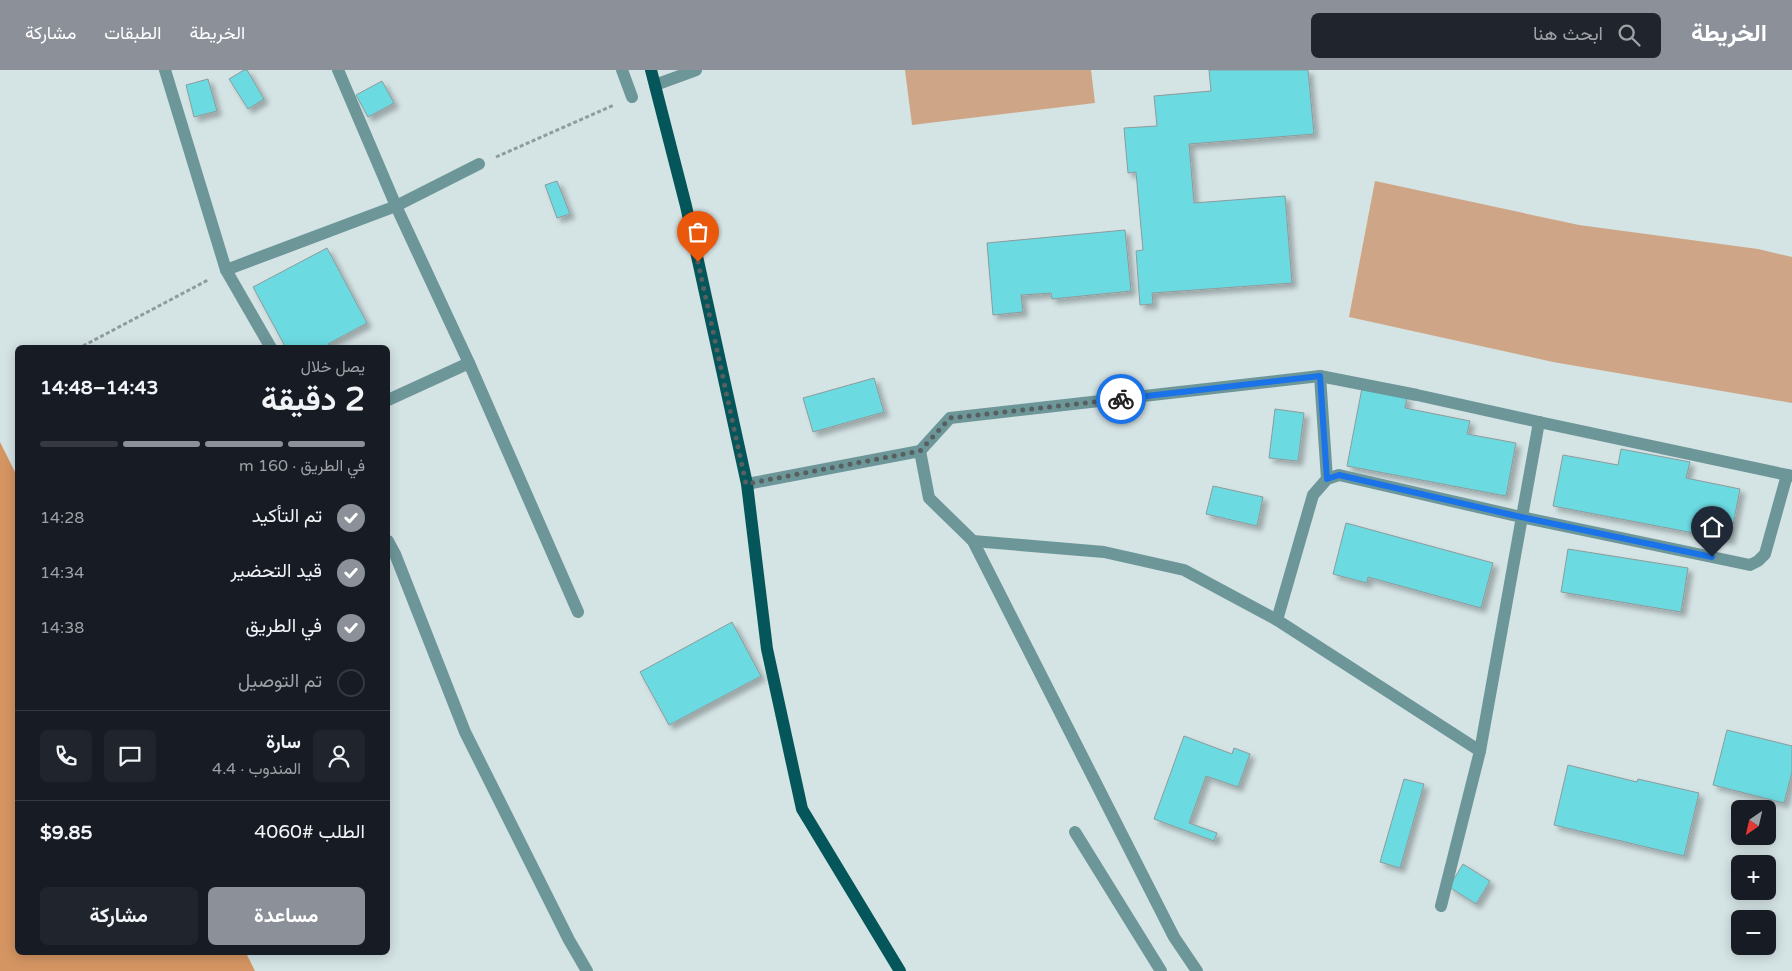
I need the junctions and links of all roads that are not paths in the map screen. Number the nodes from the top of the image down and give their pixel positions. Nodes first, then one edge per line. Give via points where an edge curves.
1 (166, 70) edge
2 (338, 70) edge
3 (622, 70) edge
4 (651, 70) edge
5 (696, 70) edge
6 (655, 85) junction
7 (632, 97) road end
8 (479, 164) road end
9 (396, 206) junction
10 (226, 270) junction
11 (269, 345) edge
12 (469, 363) junction
13 (1320, 376) junction
14 (390, 399) edge
15 (1539, 422) junction
16 (920, 451) junction
17 (1790, 475) edge
18 (1327, 479) junction
19 (746, 484) junction
20 (1521, 517) junction
21 (973, 541) junction
22 (390, 545) edge
23 (578, 612) dead end
24 (1277, 620) junction
25 (1480, 751) junction
26 (1075, 832) dead end
27 (1441, 906) dead end
28 (587, 971) edge
29 (900, 971) edge
30 (1161, 971) edge
31 (1196, 971) edge

1 - 10 street
2 - 9 street
3 - 7 street
4 - 6 main road
5 - 6 street
6 - 19 main road via 686,206
8 - 9 street
9 - 10 street
9 - 12 street
10 - 11 street
12 - 14 street
12 - 23 street
13 - 15 street
13 - 16 street via 950,418
13 - 18 street
15 - 17 street
15 - 20 street
16 - 19 street
16 - 21 street via 929,498
17 - 20 street via 1765,554 1750,565
18 - 20 street via 1339,475
18 - 24 street via 1313,494
19 - 29 main road via 767,649 802,809
20 - 25 street
21 - 24 street via 1104,552 1184,570
21 - 31 street via 1174,936
22 - 28 street via 465,732
24 - 25 street
25 - 27 street
26 - 30 street

